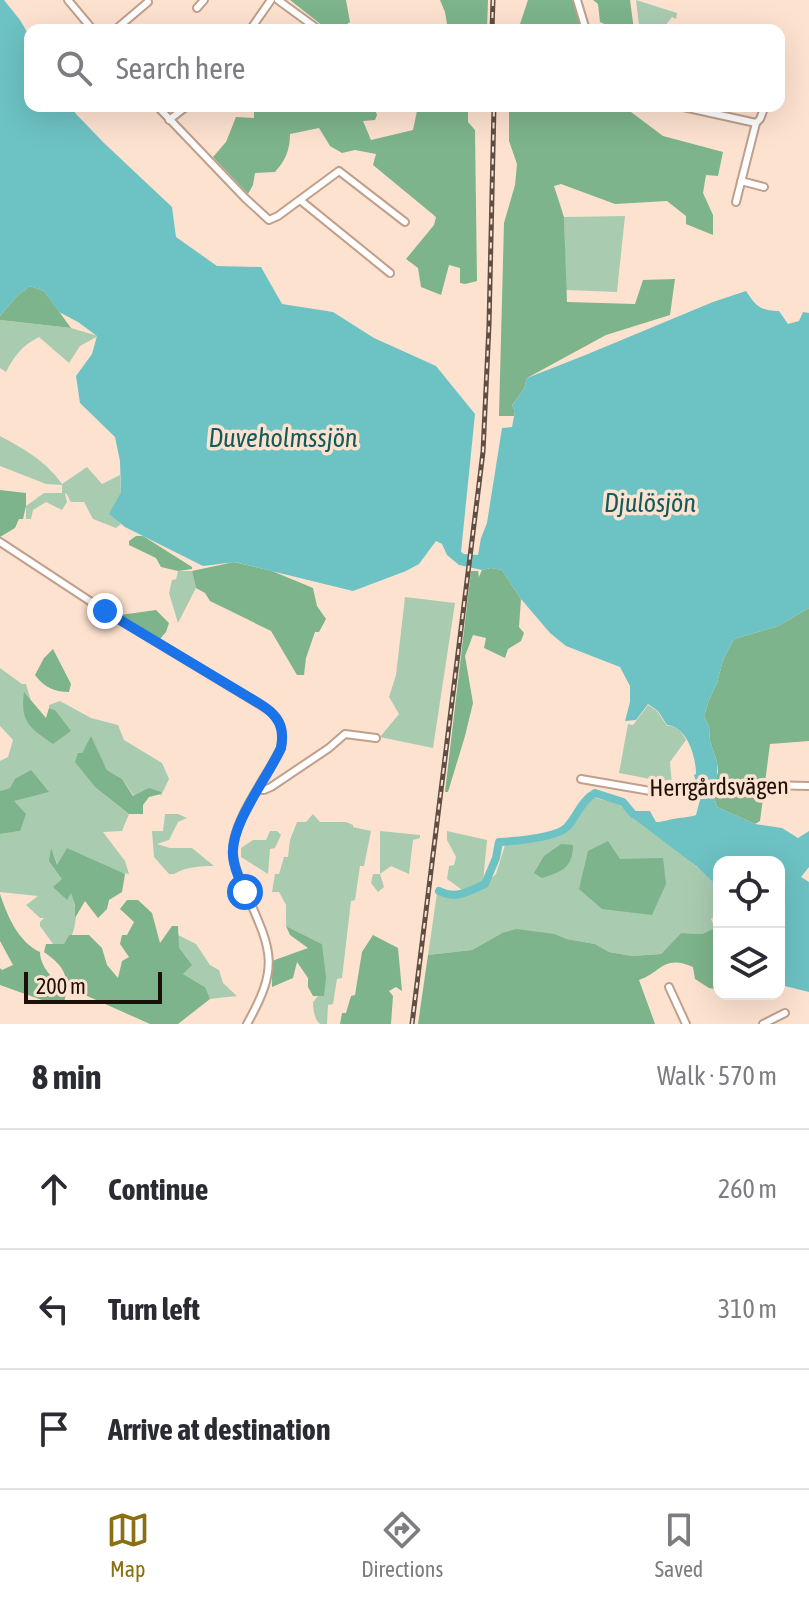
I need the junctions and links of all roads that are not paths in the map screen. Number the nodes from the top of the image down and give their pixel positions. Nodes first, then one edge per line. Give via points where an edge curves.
1 (68, 0) edge
2 (204, 0) edge
3 (271, 0) edge
4 (278, 0) edge
5 (577, 0) edge
6 (148, 2) dead end
7 (197, 8) dead end
8 (88, 24) edge
9 (122, 24) edge
10 (254, 24) edge
11 (308, 24) edge
12 (584, 24) edge
13 (162, 112) edge
14 (179, 112) edge
15 (706, 112) edge
16 (763, 112) edge
17 (169, 120) junction
18 (756, 123) junction
19 (741, 181) junction
20 (764, 187) dead end
21 (300, 200) junction
22 (736, 202) dead end
23 (405, 222) dead end
24 (390, 273) dead end
25 (0, 542) edge
26 (376, 738) dead end
27 (581, 779) dead end
28 (809, 786) edge
29 (258, 790) junction
30 (669, 987) dead end
31 (785, 1013) dead end
32 (247, 1024) edge
33 (686, 1024) edge
34 (763, 1024) edge

1 - 8 street
2 - 7 street
3 - 10 street
4 - 11 street
5 - 12 street
6 - 9 street
13 - 17 street
14 - 17 street
15 - 18 street
16 - 18 street
17 - 21 street via 269,220
18 - 19 street
19 - 20 street
19 - 22 street
21 - 23 street via 339,171
21 - 24 street
25 - 29 street via 274,714 283,739
26 - 29 street via 345,734 271,787
27 - 28 street, Herrgårdsvägen via 662,793
29 - 32 street via 233,843 239,878 270,962 267,983
30 - 33 street
31 - 34 street

